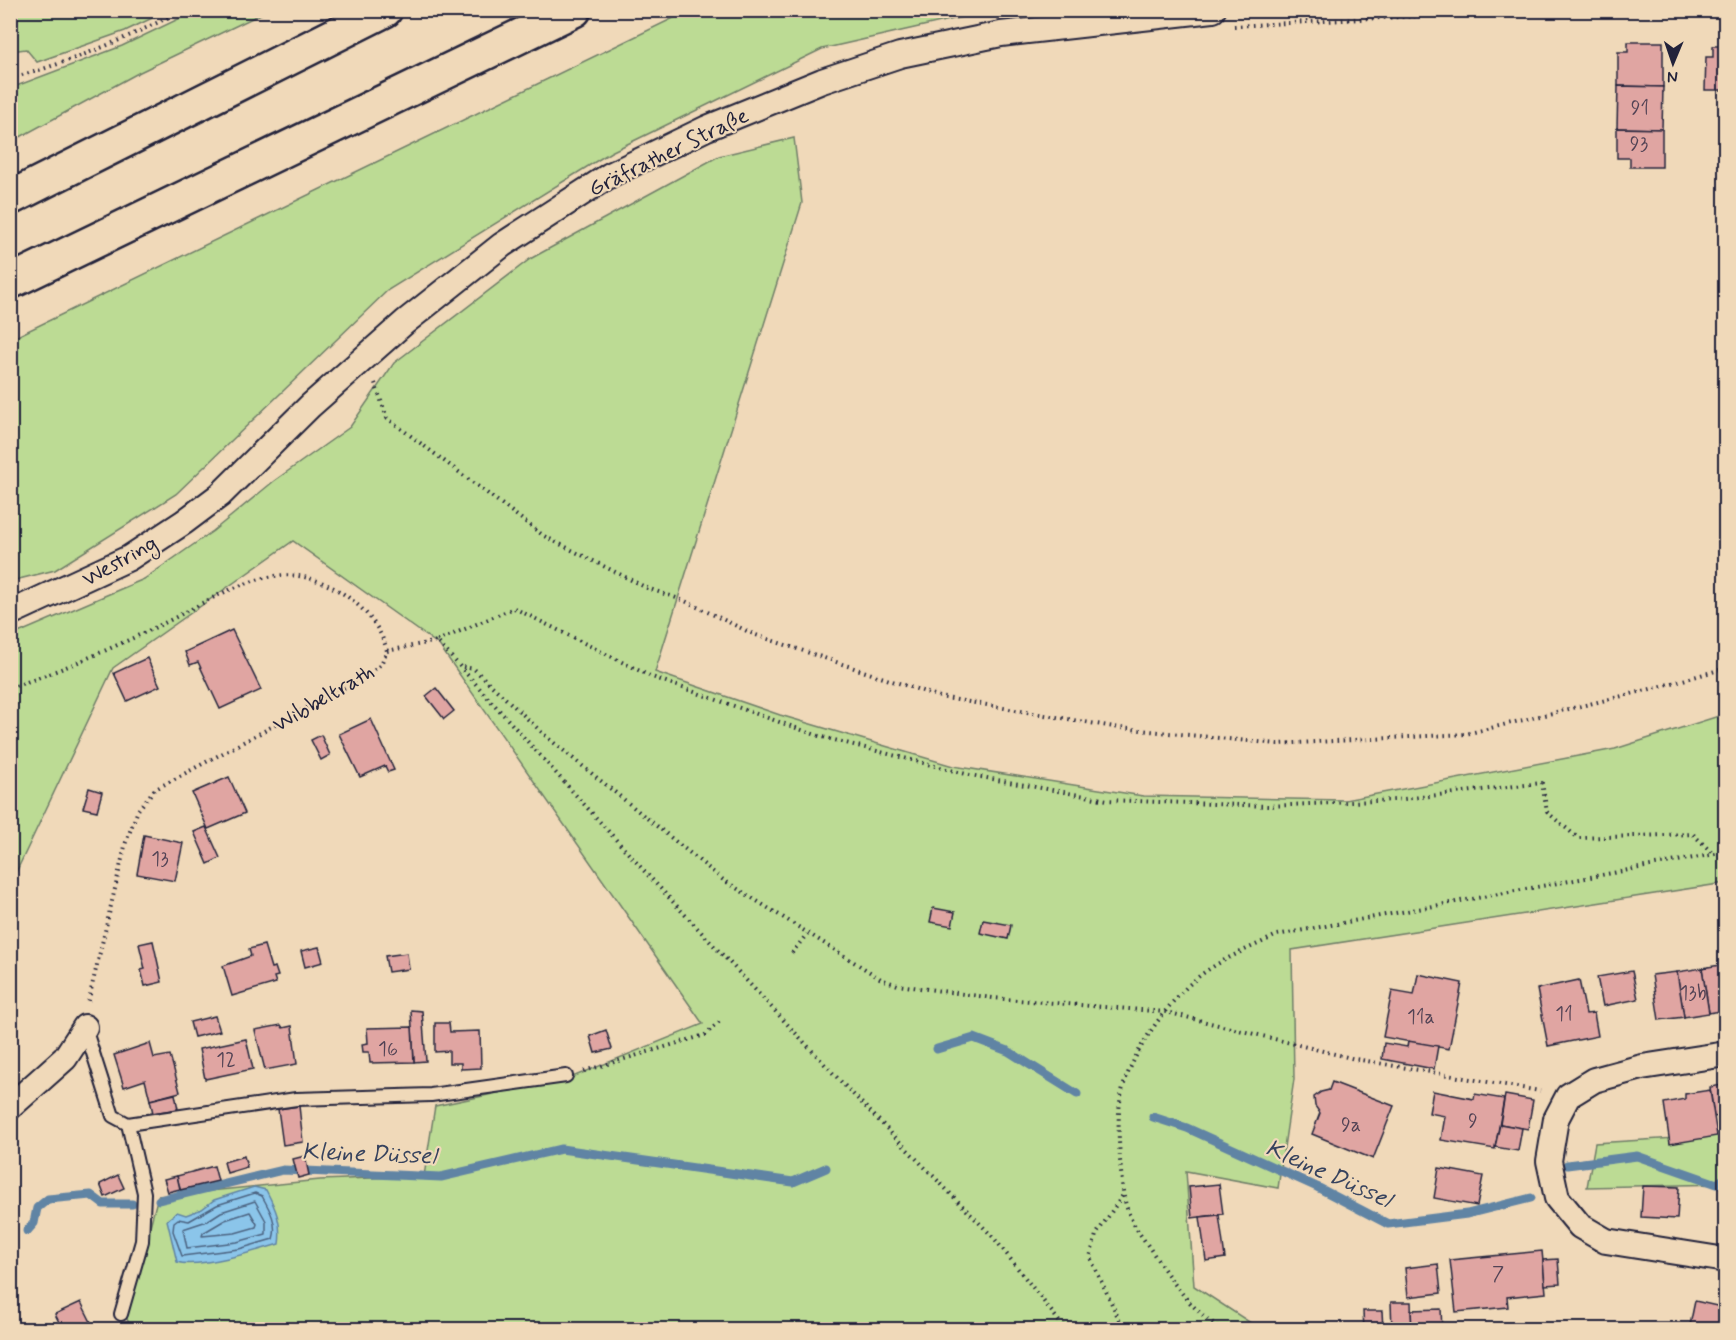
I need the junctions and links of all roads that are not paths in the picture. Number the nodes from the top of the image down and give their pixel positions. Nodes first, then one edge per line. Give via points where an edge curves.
1 (385, 10) edge
2 (574, 10) edge
3 (1218, 19) edge
4 (10, 198) edge
5 (10, 282) edge
6 (220, 495) joint
7 (10, 613) edge
8 (85, 1027) joint
9 (1725, 1054) edge
10 (566, 1076) road end
11 (10, 1107) edge
12 (128, 1124) junction
13 (1725, 1260) edge
14 (121, 1314) dead end

1 - 4 highway
2 - 5 highway
3 - 6 street, Gräfrather Straße via 1001,34 900,55 822,81 707,128 610,175 502,244 310,406
6 - 7 street, Westring via 129,558
8 - 11 street via 65,1058
8 - 12 lane via 113,1116
9 - 13 street via 1642,1066 1594,1080 1568,1096 1556,1119 1549,1161 1557,1198 1580,1226 1606,1241
10 - 12 lane via 431,1095 296,1099
12 - 14 lane via 144,1193 142,1231

